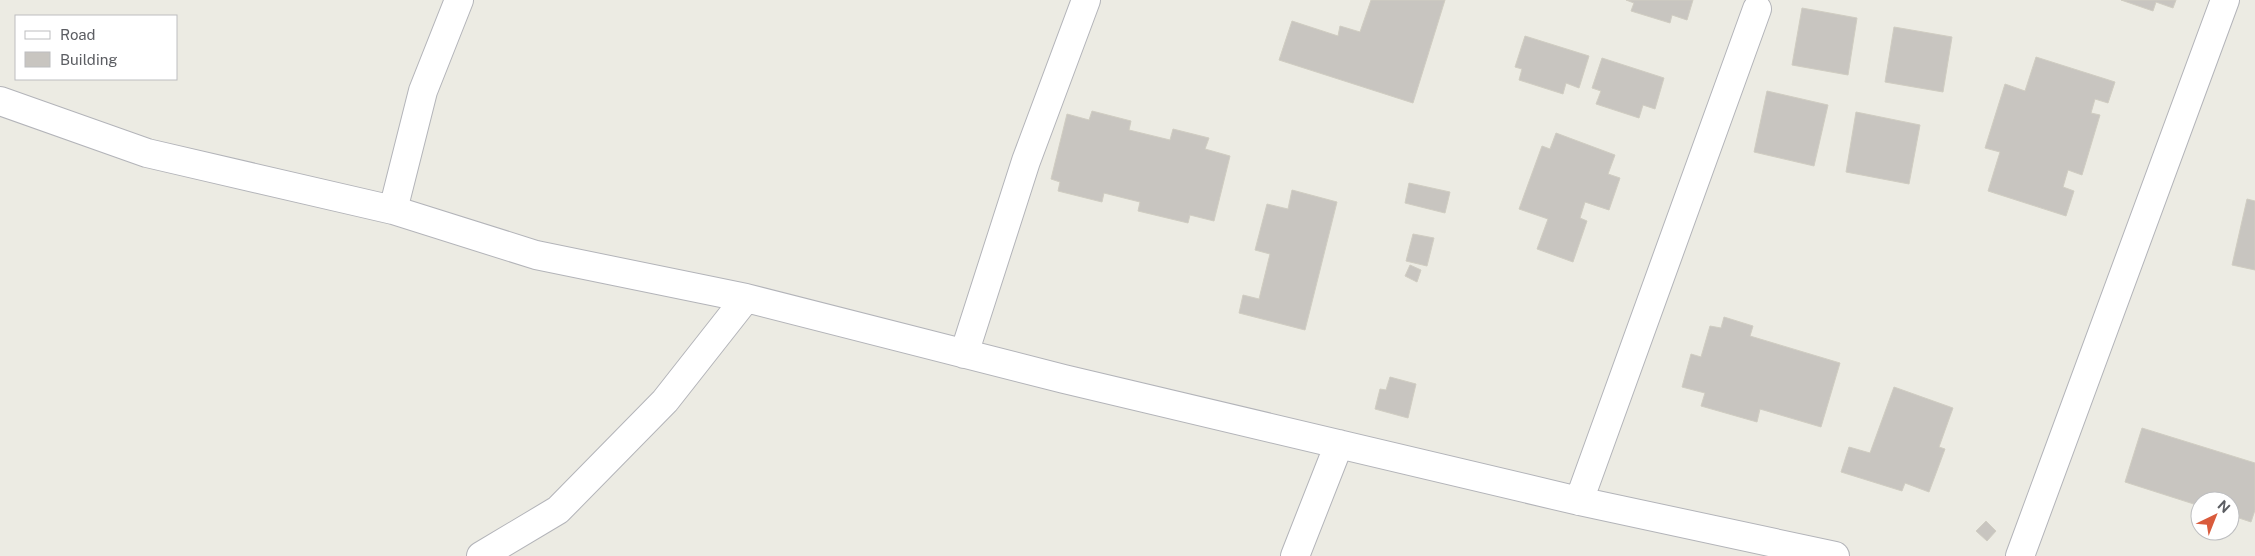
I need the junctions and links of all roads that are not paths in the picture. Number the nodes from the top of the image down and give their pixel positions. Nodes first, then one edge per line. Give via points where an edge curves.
1 (458, 0) edge
2 (1086, 0) edge
3 (2226, 0) edge
4 (1757, 9) dead end
5 (0, 101) edge
6 (393, 210) junction
7 (746, 298) junction
8 (964, 354) junction
9 (1339, 444) junction
10 (1580, 501) junction
11 (481, 556) edge
12 (1295, 556) edge
13 (1834, 556) edge
14 (2020, 556) edge

1 - 6 street via 424,91
2 - 8 street via 1026,161
3 - 14 street
4 - 10 street
5 - 6 street via 147,153
6 - 7 street via 536,255
7 - 8 street
7 - 11 street via 665,400 558,510
8 - 9 street
9 - 10 street
9 - 12 street
10 - 13 street

